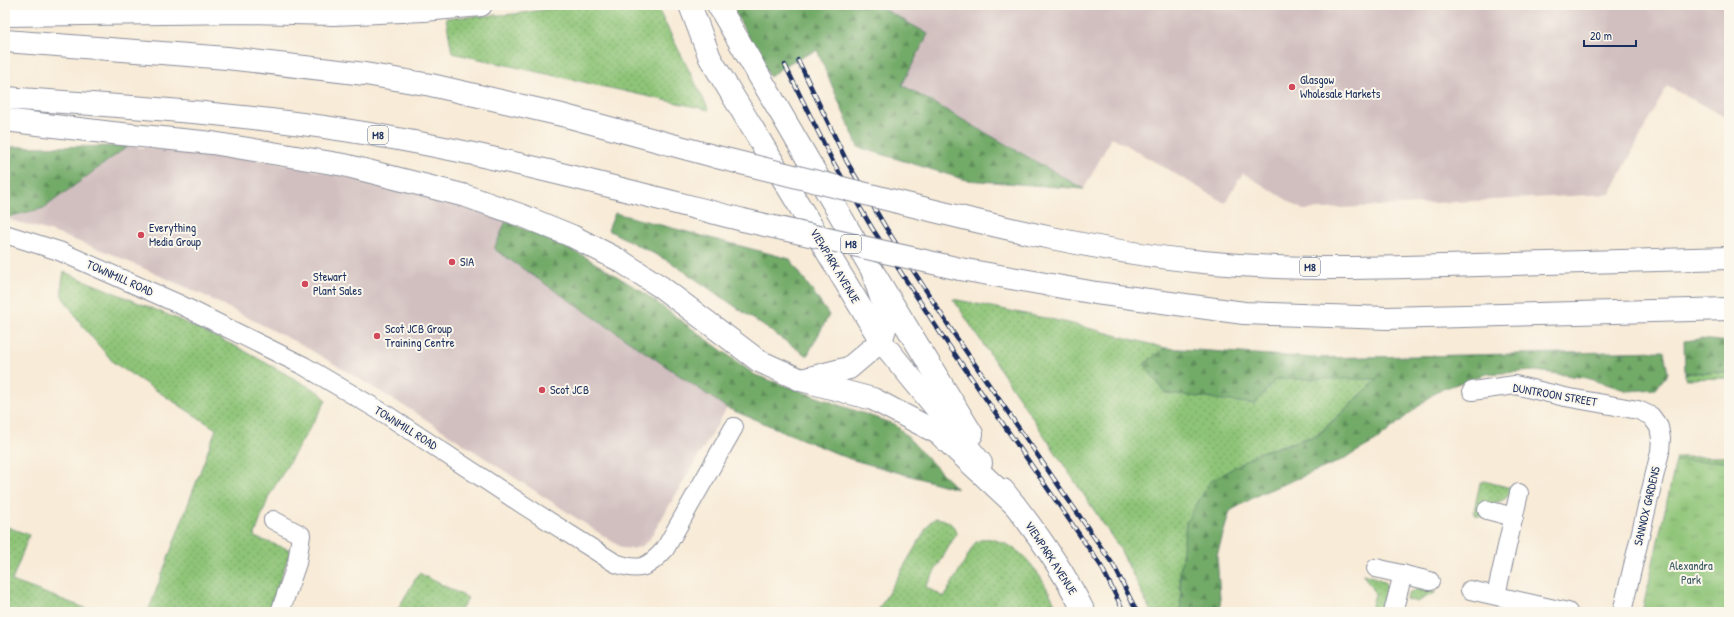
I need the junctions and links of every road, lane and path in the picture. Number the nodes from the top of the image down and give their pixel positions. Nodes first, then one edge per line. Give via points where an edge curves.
1 (481, 5) edge
2 (690, 5) edge
3 (718, 5) edge
4 (5, 15) edge
5 (5, 41) edge
6 (5, 98) edge
7 (5, 120) edge
8 (5, 234) edge
9 (1729, 258) edge
10 (872, 270) junction
11 (1729, 309) edge
12 (881, 341) junction
13 (801, 380) junction
14 (1472, 391) dead end
15 (1638, 410) joint
16 (734, 427) dead end
17 (1519, 493) dead end
18 (1015, 505) junction
19 (1487, 510) dead end
20 (1514, 516) junction
21 (273, 520) dead end
22 (1376, 568) dead end
23 (1402, 574) junction
24 (1430, 581) dead end
25 (1470, 590) dead end
26 (1496, 595) junction
27 (280, 612) edge
28 (1084, 612) edge
29 (1393, 612) edge
30 (1568, 612) edge
31 (1622, 612) edge

1 - 4 main road via 334,14 244,12
2 - 12 main road, VIEWPARK AVENUE via 710,58
3 - 10 main road, VIEWPARK AVENUE
5 - 9 main road, M8, bridge via 227,58 365,74 431,85 562,115 717,157 1034,234 1102,248 1204,262 1361,269
6 - 11 main road, M8, bridge via 209,114 302,124 398,139 960,269 1096,293 1244,313 1387,318
7 - 13 main road via 270,152 344,165 466,196 572,236 619,260 661,287 759,361
8 - 16 street, TOWNMILL ROAD via 59,251 181,304 304,366 388,415 616,564 630,569 643,567 655,560 665,549
10 - 12 main road via 888,320
10 - 18 main road, VIEWPARK AVENUE
12 - 13 main road via 849,368
12 - 18 main road, VIEWPARK AVENUE
13 - 18 main road via 872,399 938,434
14 - 15 street, DUNTROON STREET via 1515,385
15 - 31 street, SANNOX GARDENS via 1651,416 1659,427 1661,438
17 - 20 street
18 - 28 main road, VIEWPARK AVENUE via 1038,534
19 - 20 street
20 - 26 street
21 - 27 street via 301,535 297,564
22 - 23 street
23 - 24 street
23 - 29 street
25 - 26 street
26 - 30 street

